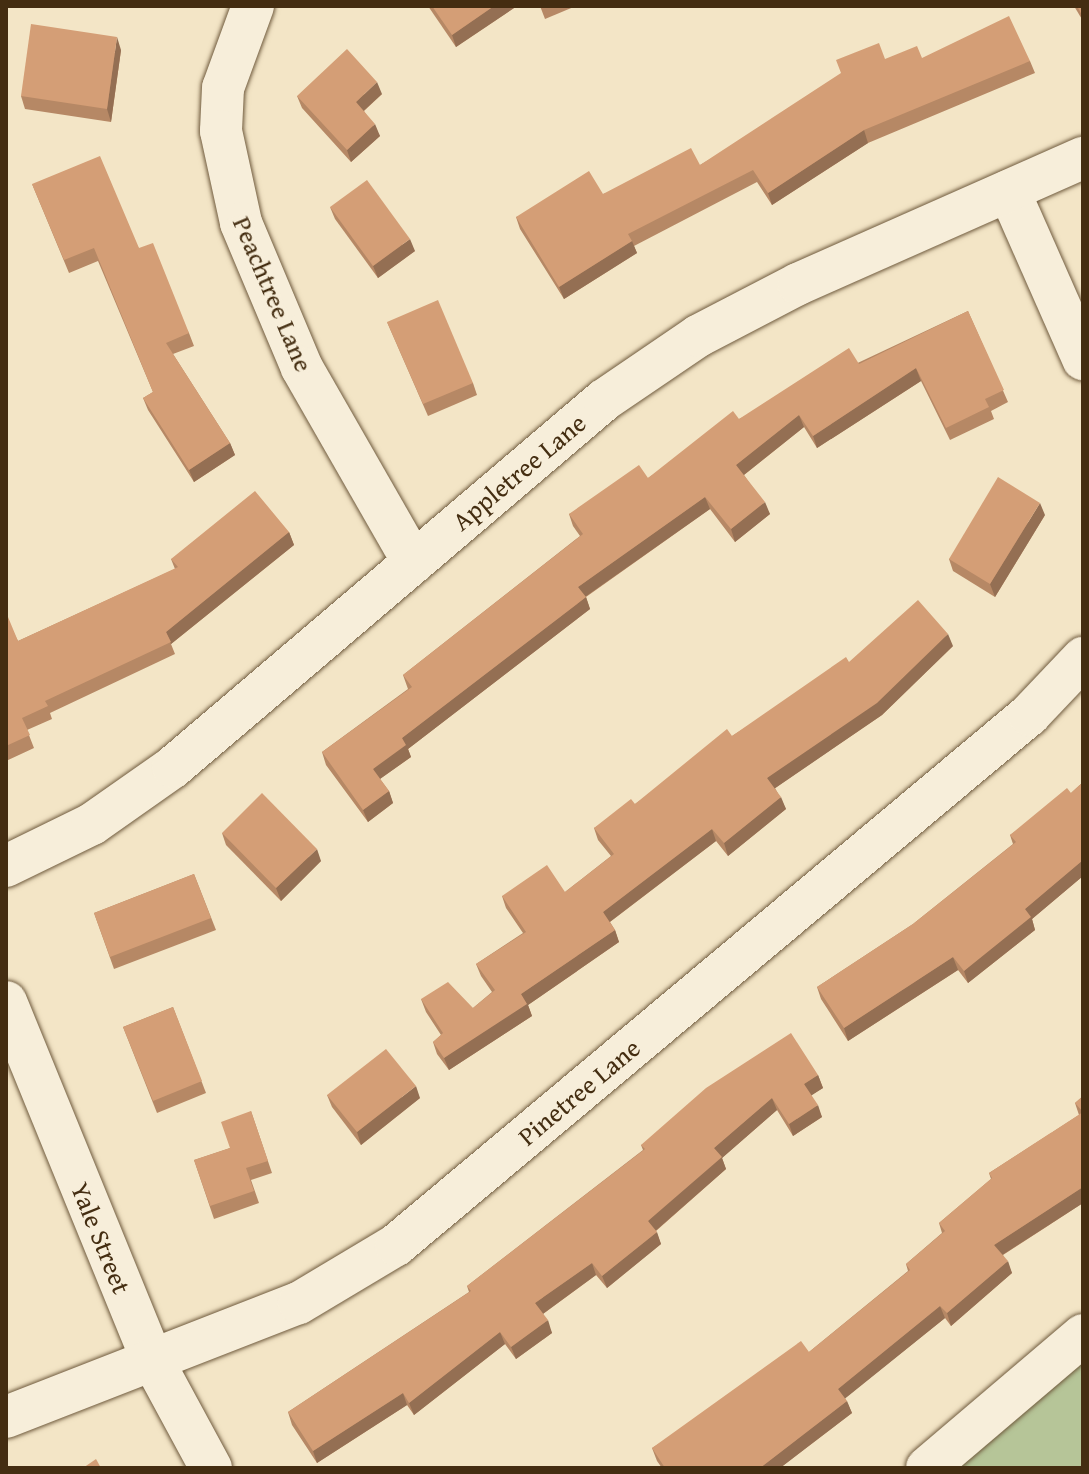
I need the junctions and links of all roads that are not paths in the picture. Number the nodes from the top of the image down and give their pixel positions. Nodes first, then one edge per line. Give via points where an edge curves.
1 (253, 6) edge
2 (1083, 158) edge
3 (1009, 191) junction
4 (1083, 359) edge
5 (413, 562) junction
6 (1083, 658) edge
7 (6, 866) edge
8 (6, 1002) edge
9 (1083, 1335) edge
10 (152, 1359) junction
11 (6, 1417) edge
12 (211, 1468) edge
13 (927, 1468) edge

1 - 5 street, Peachtree Lane via 223,88 221,131 237,211 302,368
2 - 3 street, Appletree Lane
3 - 4 street
3 - 5 street, Appletree Lane via 798,284 698,336 604,400
5 - 7 street, Appletree Lane via 142,790 92,824
6 - 10 street, Pinetree Lane via 1029,715 396,1245 299,1303
8 - 10 street, Yale Street
9 - 13 street
10 - 11 street, Pinetree Lane
10 - 12 street, Yale Street

